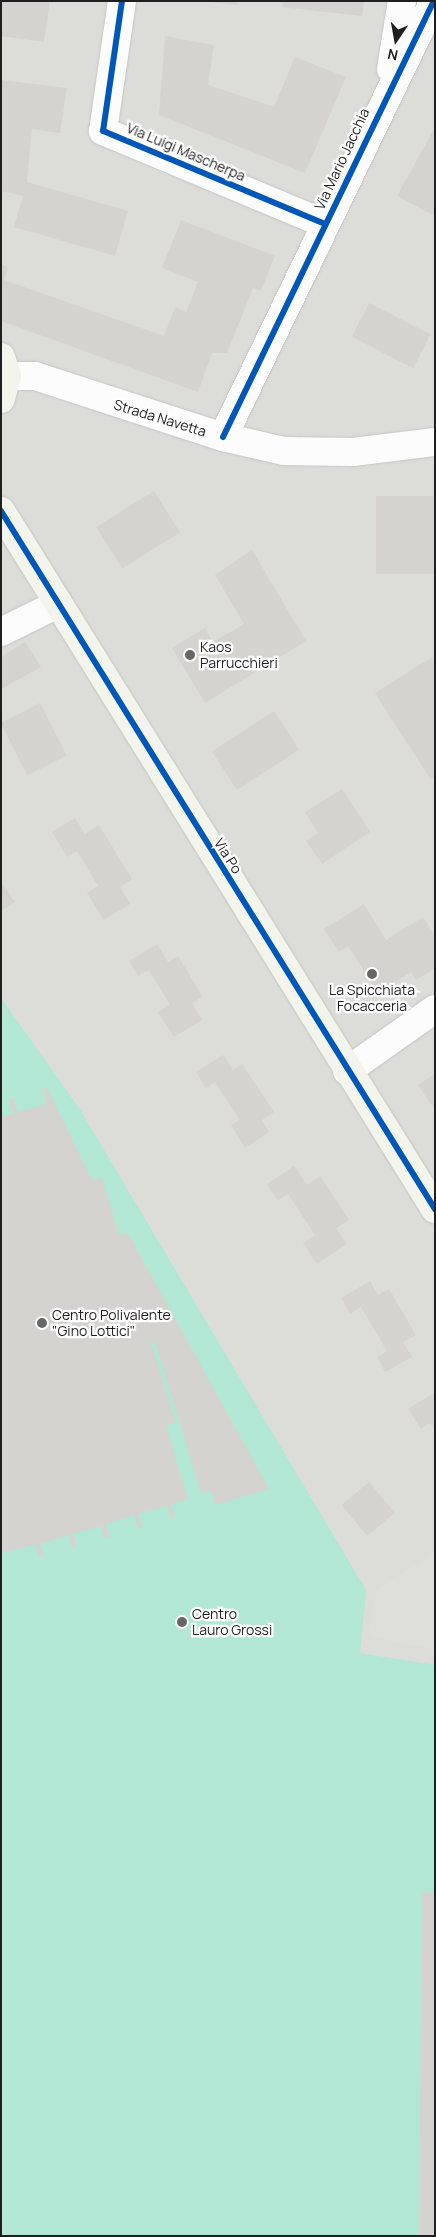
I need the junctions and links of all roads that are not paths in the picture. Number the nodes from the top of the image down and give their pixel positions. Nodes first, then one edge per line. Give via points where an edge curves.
1 (122, 1) edge
2 (402, 1) edge
3 (434, 1) edge
4 (388, 91) junction
5 (325, 224) junction
6 (3, 378) edge
7 (223, 437) junction
8 (435, 442) edge
9 (2, 509) edge
10 (58, 604) junction
11 (1, 632) edge
12 (435, 1009) edge
13 (346, 1071) junction
14 (435, 1209) edge

1 - 5 street, Via Luigi Mascherpa via 103,131
2 - 4 street, Via Mario Jacchia
3 - 4 street, Via Mario Jacchia
4 - 5 street, Via Mario Jacchia
5 - 7 street, Via Mario Jacchia
6 - 7 street, Strada Navetta via 35,376
7 - 8 street, Strada Navetta via 284,451 353,452
9 - 10 street, Via Po
10 - 11 street
10 - 13 street, Via Po
12 - 13 street
13 - 14 street, Via Po

